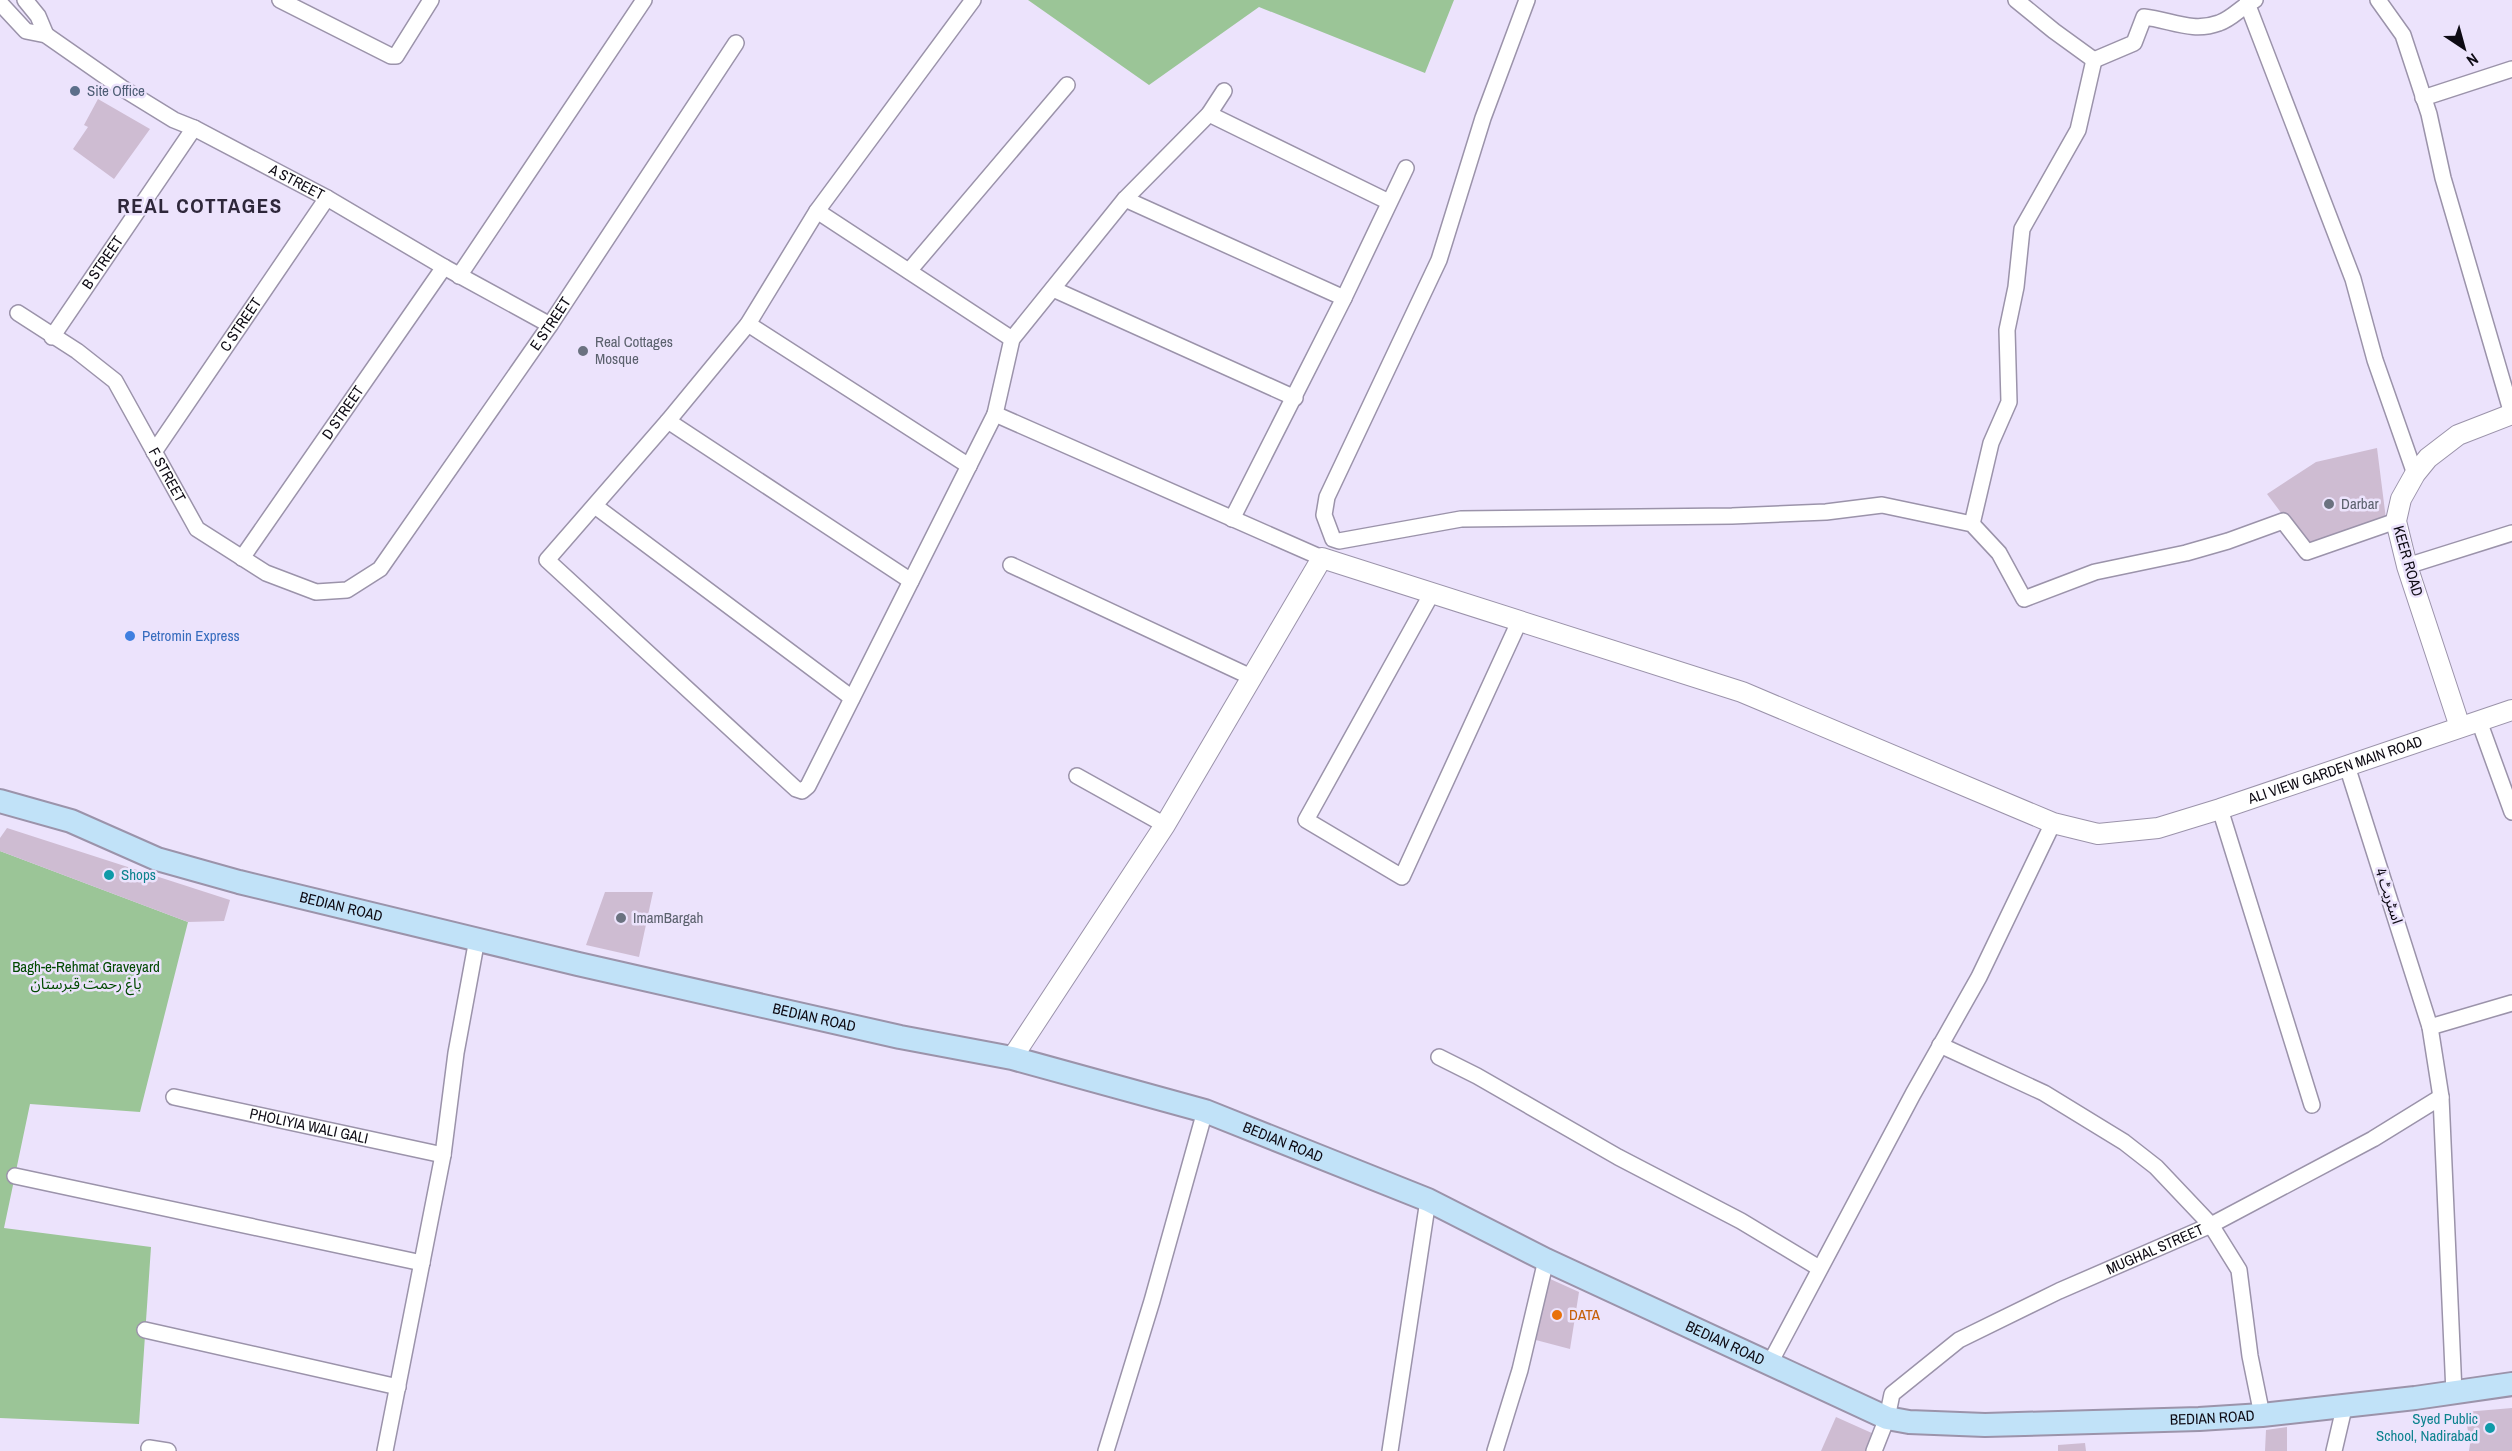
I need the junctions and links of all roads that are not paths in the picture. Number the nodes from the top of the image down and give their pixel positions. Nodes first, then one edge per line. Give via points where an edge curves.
1 (25, 0) edge
2 (280, 0) edge
3 (431, 0) edge
4 (644, 0) edge
5 (973, 0) edge
6 (1527, 0) edge
7 (2016, 0) edge
8 (2378, 0) edge
9 (2251, 2) edge
10 (0, 3) edge
11 (46, 35) junction
12 (736, 43) dead end
13 (2094, 60) junction
14 (2512, 69) edge
15 (1067, 85) dead end
16 (1224, 91) dead end
17 (2423, 98) junction
18 (1209, 114) junction
19 (194, 128) junction
20 (1406, 168) dead end
21 (327, 198) junction
22 (1125, 200) junction
23 (1389, 202) junction
24 (817, 211) junction
25 (444, 267) junction
26 (909, 271) junction
27 (459, 276) junction
28 (1053, 289) junction
29 (1344, 298) junction
30 (18, 313) dead end
31 (748, 324) junction
32 (550, 325) junction
33 (52, 337) junction
34 (1012, 339) junction
35 (1294, 398) junction
36 (995, 414) junction
37 (2512, 414) edge
38 (668, 421) junction
39 (154, 452) junction
40 (969, 466) junction
41 (2415, 474) junction
42 (595, 506) junction
43 (1232, 519) junction
44 (2396, 521) junction
45 (1972, 524) junction
46 (2512, 533) edge
47 (242, 558) junction
48 (1322, 558) junction
49 (1011, 566) dead end
50 (2407, 566) junction
51 (911, 581) junction
52 (347, 590) joint
53 (1432, 593) junction
54 (1519, 622) junction
55 (1251, 677) junction
56 (852, 698) junction
57 (2512, 710) edge
58 (2479, 721) junction
59 (2460, 727) junction
60 (2347, 766) junction
61 (1077, 776) dead end
62 (0, 788) edge
63 (0, 801) edge
64 (2220, 809) junction
65 (37, 810) junction
66 (2512, 812) edge
67 (2053, 823) junction
68 (1165, 825) junction
69 (477, 939) junction
70 (2512, 1003) edge
71 (2430, 1027) junction
72 (1940, 1045) junction
73 (1439, 1057) dead end
74 (1012, 1058) junction
75 (174, 1097) dead end
76 (2441, 1097) junction
77 (2312, 1105) dead end
78 (1205, 1112) junction
79 (443, 1155) junction
80 (15, 1176) dead end
81 (1428, 1200) junction
82 (2211, 1225) junction
83 (1546, 1260) junction
84 (422, 1263) junction
85 (1819, 1268) junction
86 (145, 1330) dead end
87 (1770, 1363) junction
88 (2512, 1384) edge
89 (398, 1387) junction
90 (2454, 1393) junction
91 (2345, 1404) junction
92 (2262, 1415) junction
93 (1887, 1418) junction
94 (148, 1448) dead end
95 (168, 1451) edge
96 (385, 1451) edge
97 (1106, 1451) edge
98 (1390, 1451) edge
99 (1496, 1451) edge
100 (1874, 1451) edge
101 (2334, 1451) edge

1 - 11 street
2 - 3 street via 391,56 396,56
4 - 27 street
5 - 24 street
6 - 45 street via 1483,118 1439,260 1327,497 1324,515 1333,539 1339,542 1461,519 1732,516 1882,505
7 - 13 street
8 - 17 street via 2403,34
9 - 13 street via 2220,23 2188,28 2144,17 2134,43
9 - 41 street via 2353,279 2375,360
10 - 11 street, A STREET via 26,31
11 - 19 street, A STREET via 130,93
12 - 32 street, E STREET
13 - 45 street via 2078,130 2022,229 2007,330 2009,402 1991,443
14 - 17 street
15 - 26 street
16 - 18 street
17 - 37 street
18 - 22 street
18 - 23 street
19 - 21 street, A STREET
19 - 33 street, B STREET
20 - 23 street
21 - 25 street, A STREET
21 - 39 street, C STREET
22 - 28 street
22 - 29 street
23 - 29 street
24 - 26 street
24 - 31 street
25 - 27 street, A STREET
25 - 47 street, D STREET
26 - 34 street
27 - 32 street, A STREET
28 - 34 street
28 - 35 street
29 - 35 street
30 - 33 street, F STREET
31 - 38 street
31 - 40 street
32 - 52 street, E STREET via 380,569
33 - 39 street, F STREET via 115,381
34 - 36 street
35 - 43 street
36 - 40 street
36 - 43 street
37 - 41 street, KEER ROAD via 2458,435 2434,452
38 - 42 street
38 - 51 street
39 - 47 street, F STREET via 197,529
40 - 51 street
41 - 44 street, KEER ROAD via 2401,499
42 - 56 street
42 - 56 street via 549,557 549,564 796,789 802,791 808,786
43 - 48 street
44 - 45 street via 2307,552 2283,521 2186,553 2095,572 2024,599 2000,554
44 - 50 street, KEER ROAD
46 - 50 street
47 - 52 street, F STREET via 266,573 316,592
48 - 53 street, ALI VIEW GARDEN MAIN ROAD
48 - 55 street
49 - 55 street
50 - 59 street, KEER ROAD
51 - 56 street
53 - 54 street, ALI VIEW GARDEN MAIN ROAD
53 - 54 street via 1306,820 1402,877
54 - 67 street, ALI VIEW GARDEN MAIN ROAD via 1742,692
55 - 68 street
57 - 58 street, ALI VIEW GARDEN MAIN ROAD
58 - 59 street, ALI VIEW GARDEN MAIN ROAD
58 - 66 street
59 - 60 street, ALI VIEW GARDEN MAIN ROAD
60 - 64 street, ALI VIEW GARDEN MAIN ROAD
60 - 71 street, اسٹریٹ 4
61 - 68 street
62 - 65 main road, BEDIAN ROAD
63 - 65 main road, BEDIAN ROAD
64 - 67 street, ALI VIEW GARDEN MAIN ROAD via 2158,828 2098,834
64 - 77 street
65 - 69 main road, BEDIAN ROAD via 157,859
67 - 72 street via 1979,977
68 - 74 street
69 - 74 main road, BEDIAN ROAD via 900,1037
69 - 79 street via 456,1053
70 - 71 street
71 - 76 street, اسٹریٹ 4
72 - 82 street via 2044,1093 2124,1142 2156,1167
72 - 85 street
73 - 85 street via 1741,1221
74 - 78 main road, BEDIAN ROAD
75 - 79 street, PHOLIYIA WALI GALI
76 - 82 street, MUGHAL STREET via 2373,1139
76 - 90 street, اسٹریٹ 4
78 - 81 main road, BEDIAN ROAD
78 - 97 street
79 - 84 street
80 - 84 street
81 - 83 main road, BEDIAN ROAD
81 - 98 street
82 - 92 street via 2240,1270 2250,1356
82 - 93 street, MUGHAL STREET via 2059,1291 1959,1340 1892,1394
83 - 87 main road, BEDIAN ROAD
83 - 99 street
84 - 89 street
85 - 87 street
86 - 89 street
87 - 93 main road, BEDIAN ROAD
88 - 90 main road, BEDIAN ROAD
89 - 96 street
90 - 91 main road, BEDIAN ROAD
91 - 92 main road, BEDIAN ROAD
91 - 101 street
92 - 93 main road, BEDIAN ROAD via 1985,1425
93 - 100 street, MUGHAL STREET
94 - 95 street

